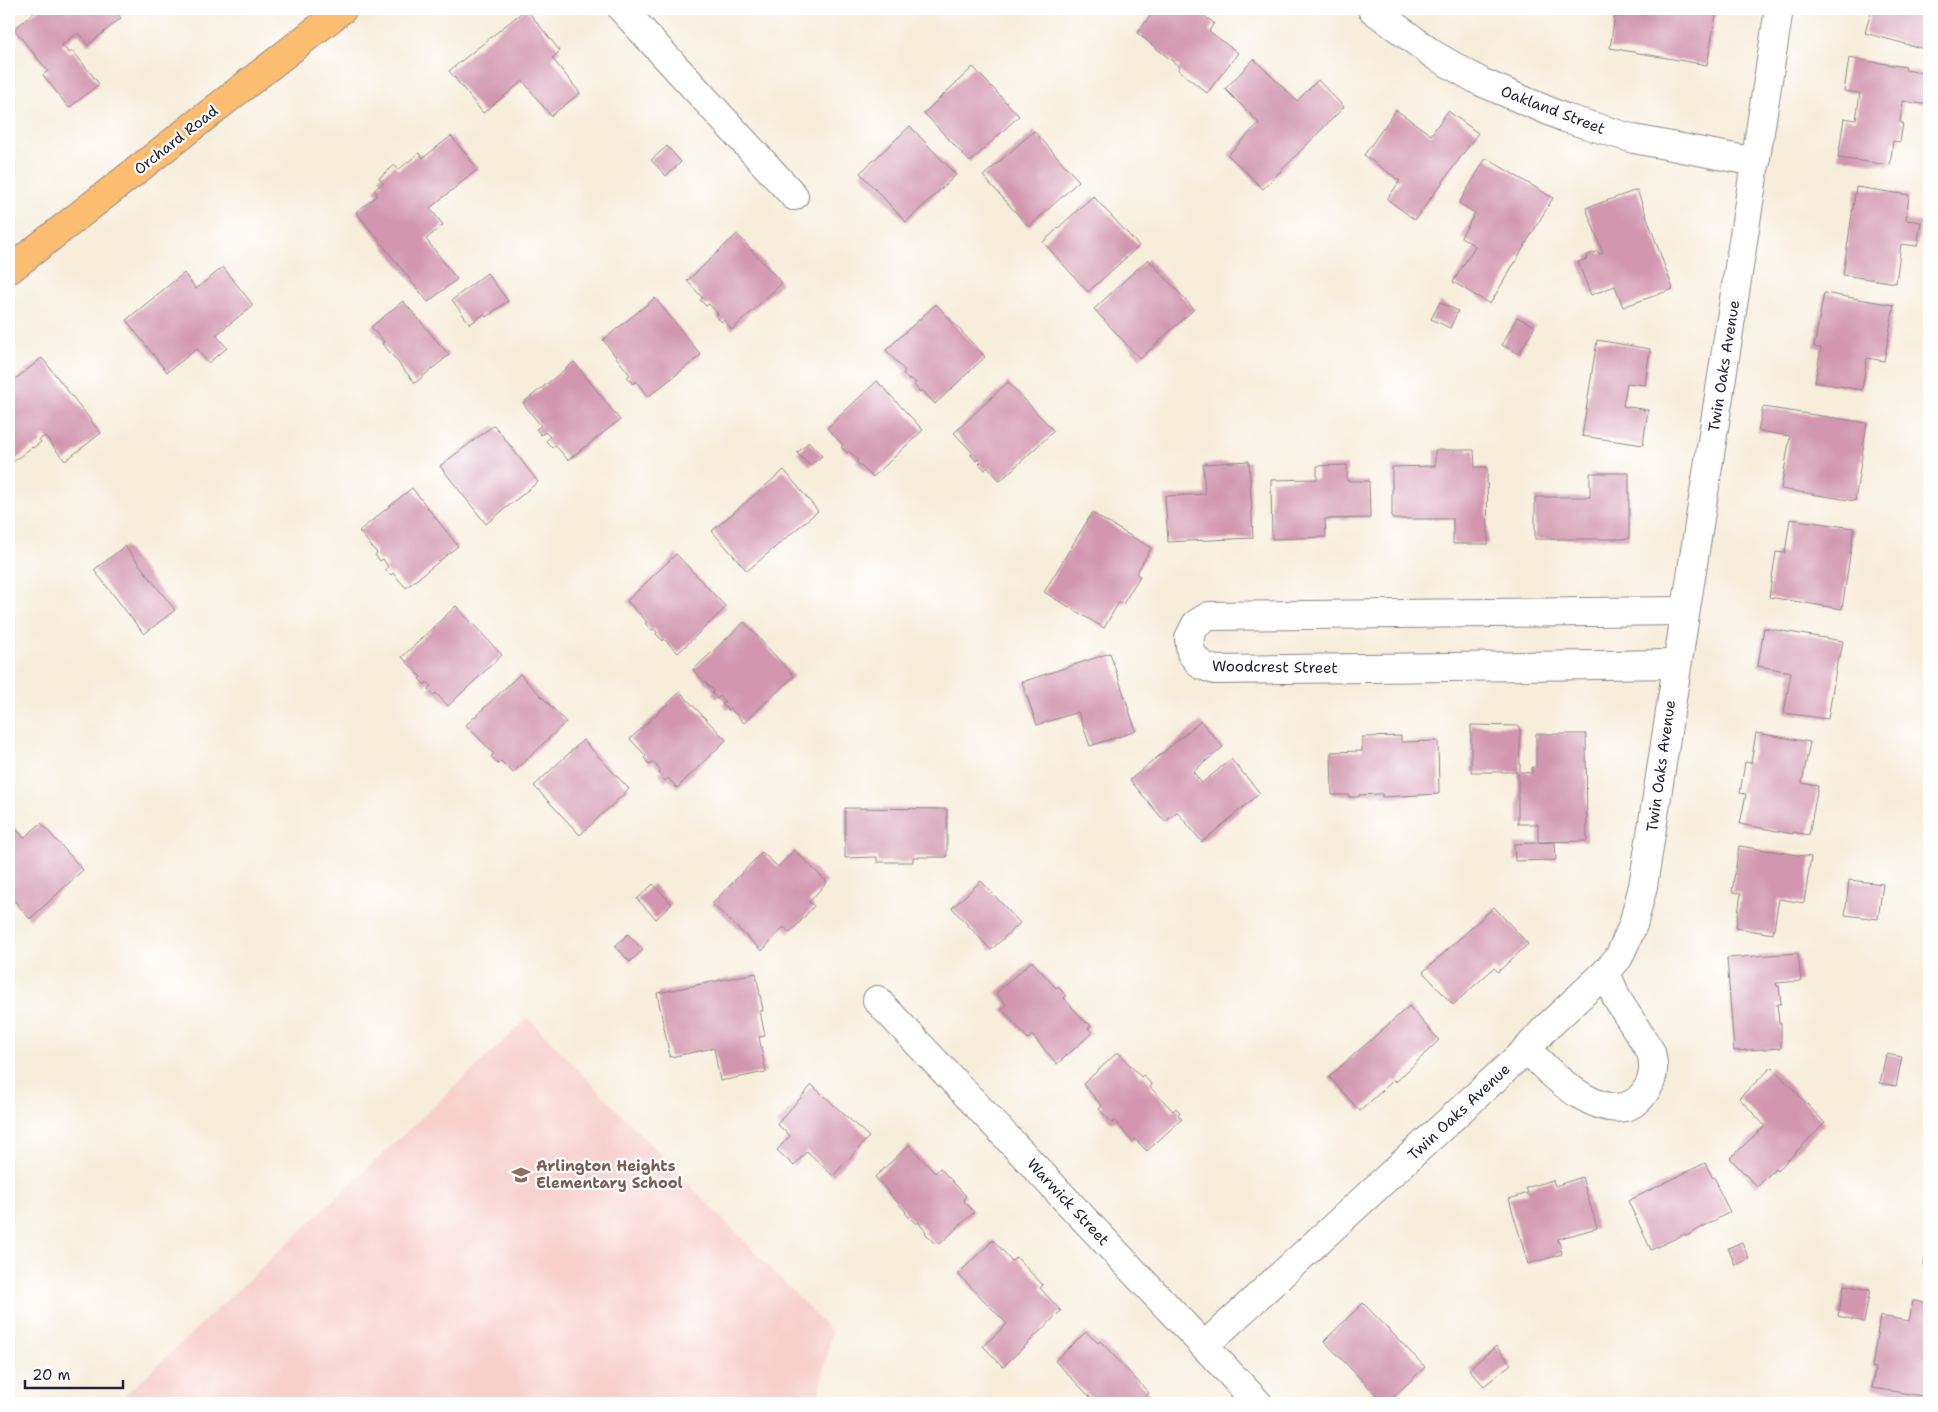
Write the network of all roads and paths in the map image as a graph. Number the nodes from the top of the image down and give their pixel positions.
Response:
1 (343, 9) edge
2 (622, 9) edge
3 (1372, 9) edge
4 (1779, 9) edge
5 (1756, 162) junction
6 (794, 196) dead end
7 (9, 270) edge
8 (1685, 611) junction
9 (1676, 664) junction
10 (1606, 972) junction
11 (877, 1000) dead end
12 (1527, 1049) junction
13 (1204, 1346) junction
14 (1258, 1403) edge

1 - 7 main road, Orchard Road
2 - 6 street
3 - 5 street, Oakland Street
4 - 5 street, Twin Oaks Avenue
5 - 8 street, Twin Oaks Avenue
8 - 9 street, Twin Oaks Avenue
8 - 9 street, Woodcrest Street
9 - 10 street, Twin Oaks Avenue
10 - 12 street, Twin Oaks Avenue
10 - 12 street
11 - 13 street, Warwick Street
12 - 13 street, Twin Oaks Avenue
13 - 14 street, Warwick Street

